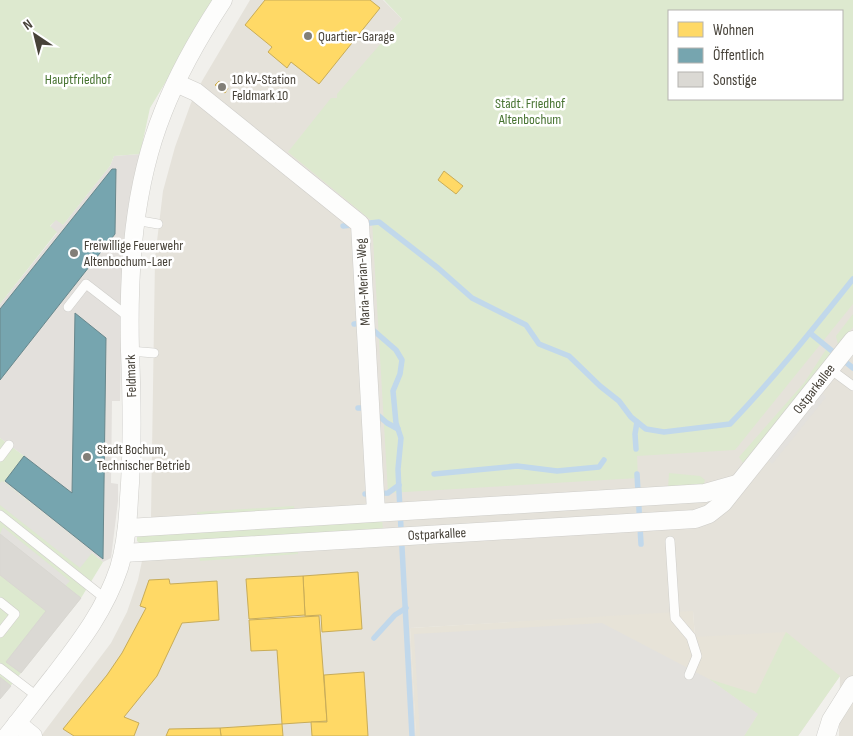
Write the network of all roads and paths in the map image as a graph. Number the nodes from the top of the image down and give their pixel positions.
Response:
1 (223, 0) edge
2 (176, 83) junction
3 (136, 220) junction
4 (158, 224) dead end
5 (68, 307) dead end
6 (130, 318) junction
7 (853, 340) edge
8 (130, 351) junction
9 (154, 353) dead end
10 (830, 369) junction
11 (853, 386) edge
12 (9, 445) dead end
13 (0, 457) edge
14 (737, 484) junction
15 (376, 512) junction
16 (0, 515) edge
17 (127, 528) junction
18 (670, 541) dead end
19 (124, 553) junction
20 (107, 600) junction
21 (0, 602) edge
22 (0, 633) edge
23 (0, 668) edge
24 (689, 675) dead end
25 (853, 685) edge
26 (38, 697) junction
27 (12, 730) edge
28 (33, 736) edge
29 (826, 736) edge

1 - 2 street, Feldmark
2 - 3 street, Feldmark
2 - 15 street, Maria-Merian-Weg
3 - 4 lane
3 - 6 street, Feldmark
5 - 6 lane
6 - 8 street, Feldmark
7 - 10 street, Ostparkallee
8 - 9 lane
8 - 17 street, Feldmark
10 - 11 lane
10 - 14 street, Ostparkallee
12 - 13 lane
14 - 15 street, Ostparkallee
14 - 19 street, Ostparkallee
15 - 17 street, Ostparkallee
16 - 20 lane
17 - 19 street, Feldmark
18 - 24 lane
19 - 20 street, Feldmark
20 - 26 street, Feldmark
21 - 22 lane
23 - 26 lane
25 - 29 street
26 - 27 street, Feldmark
27 - 28 street

